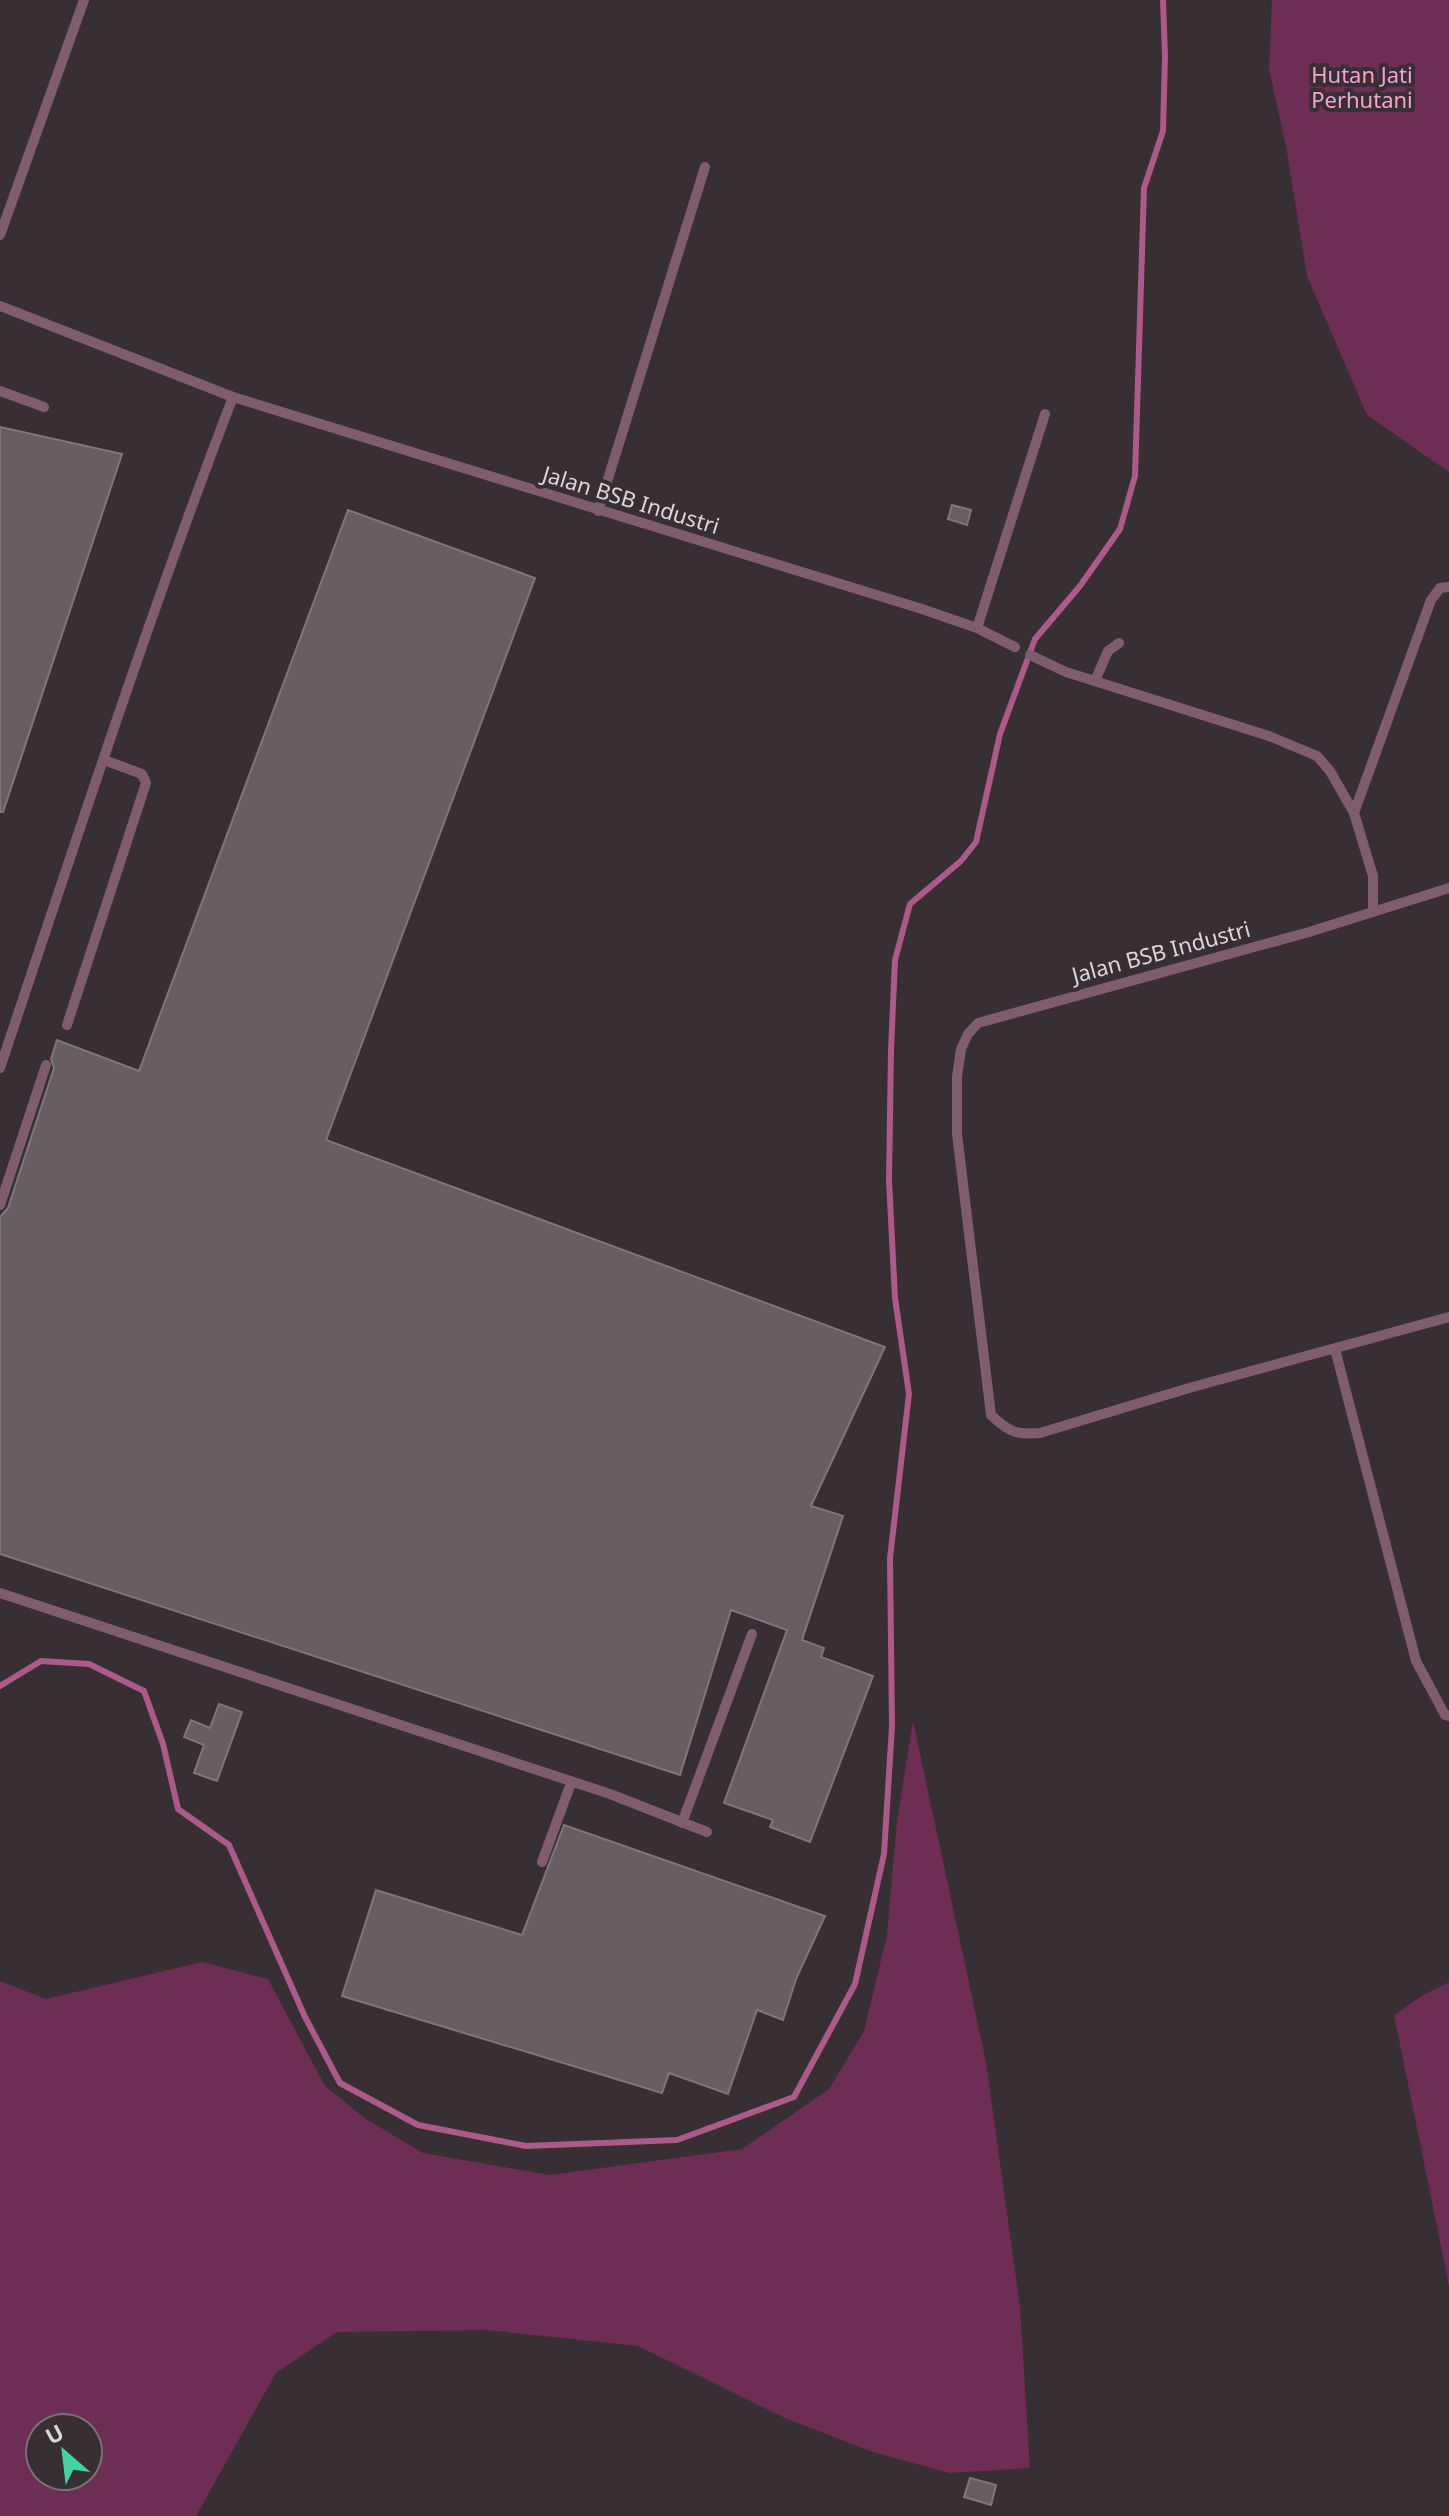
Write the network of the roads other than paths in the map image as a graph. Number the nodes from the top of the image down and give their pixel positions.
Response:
1 (84, 0) edge
2 (705, 167) dead end
3 (4, 209) edge
4 (0, 235) edge
5 (0, 306) edge
6 (0, 391) edge
7 (233, 397) junction
8 (44, 407) dead end
9 (1045, 414) dead end
10 (598, 511) junction
11 (1449, 587) edge
12 (977, 628) junction
13 (1119, 643) dead end
14 (1015, 647) dead end
15 (1030, 655) dead end
16 (1095, 681) junction
17 (104, 760) junction
18 (1354, 813) junction
19 (1449, 888) edge
20 (1373, 912) junction
21 (67, 1025) dead end
22 (46, 1065) dead end
23 (0, 1068) edge
24 (0, 1205) edge
25 (1449, 1317) edge
26 (1335, 1349) junction
27 (0, 1593) edge
28 (752, 1634) dead end
29 (1449, 1716) edge
30 (571, 1783) junction
31 (682, 1823) junction
32 (707, 1832) dead end
33 (542, 1862) dead end

1 - 3 lane
2 - 10 lane
3 - 4 lane
5 - 7 lane, Jalan BSB Industri
6 - 8 lane
7 - 10 lane, Jalan BSB Industri
7 - 17 lane
9 - 12 lane
10 - 12 lane, Jalan BSB Industri
11 - 18 lane
12 - 14 lane, Jalan BSB Industri
13 - 16 lane
15 - 16 lane
16 - 18 lane
17 - 21 lane
17 - 23 lane
18 - 20 lane
19 - 20 lane, Jalan BSB Industri
20 - 26 lane, Jalan BSB Industri
22 - 24 lane
25 - 26 lane
26 - 29 lane
27 - 30 lane
28 - 31 lane
30 - 31 lane
30 - 33 lane
31 - 32 lane

